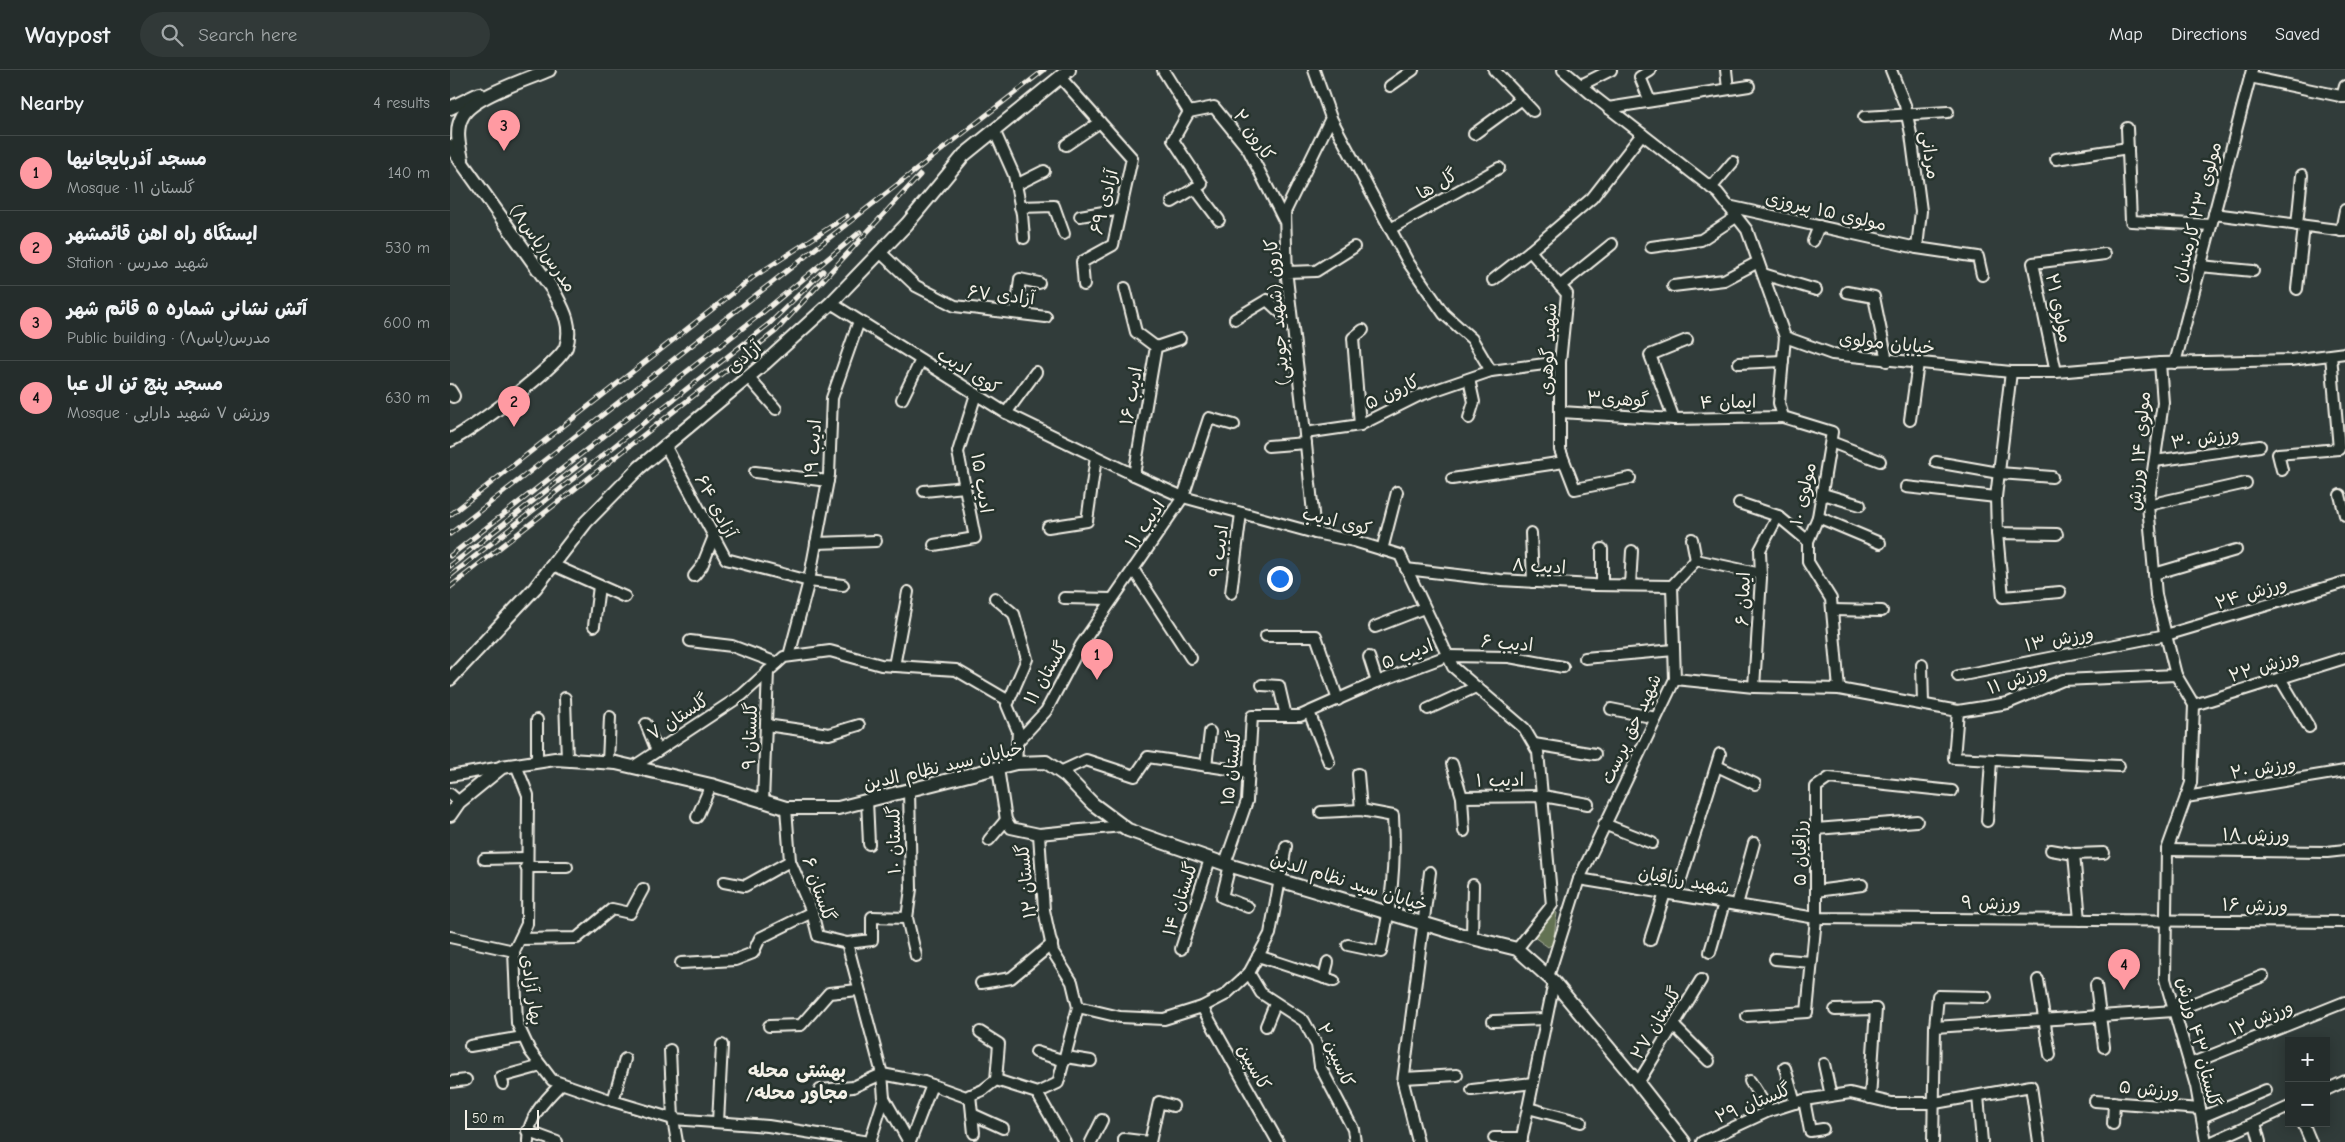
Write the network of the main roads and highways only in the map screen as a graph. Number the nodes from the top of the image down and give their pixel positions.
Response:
1 (534, 70) edge
2 (549, 70) edge
3 (1065, 74) edge
4 (450, 108) edge
5 (450, 146) edge
6 (462, 162) junction
7 (450, 440) edge
8 (450, 679) edge
9 (454, 798) edge
10 (450, 815) edge
11 (1684, 1142) edge

1 - 4 main road
2 - 6 main road, مدرس(یاس۸)
3 - 8 main road, آزادی
5 - 6 main road, مدرس(یاس۸)
6 - 7 main road, مدرس(یاس۸)
9 - 10 main road
9 - 11 main road, خیابان سید نظام الدین

